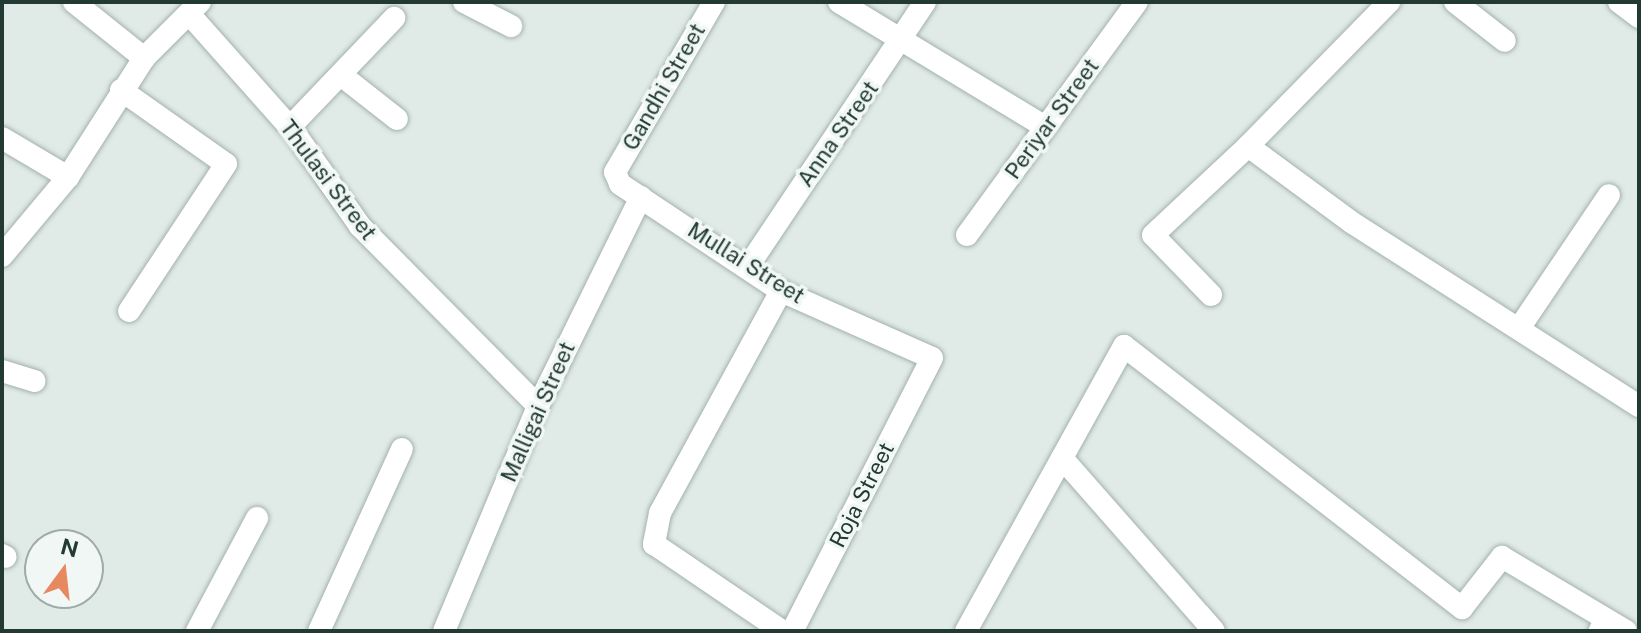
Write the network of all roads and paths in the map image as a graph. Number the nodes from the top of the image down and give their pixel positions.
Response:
1 (74, 2) edge
2 (464, 2) edge
3 (714, 2) edge
4 (839, 2) edge
5 (925, 2) edge
6 (1137, 2) edge
7 (1389, 2) edge
8 (1455, 2) edge
9 (1619, 2) edge
10 (196, 9) edge
11 (1639, 17) edge
12 (394, 18) dead end
13 (511, 26) dead end
14 (905, 38) junction
15 (1505, 41) dead end
16 (144, 58) junction
17 (341, 75) junction
18 (121, 90) junction
19 (397, 119) dead end
20 (290, 127) junction
21 (1045, 127) junction
22 (2, 138) edge
23 (1248, 146) junction
24 (615, 172) joint
25 (68, 177) junction
26 (1609, 195) dead end
27 (641, 197) junction
28 (967, 235) dead end
29 (2, 256) edge
30 (749, 265) junction
31 (781, 291) junction
32 (1211, 295) dead end
33 (129, 311) dead end
34 (1520, 327) junction
35 (932, 358) joint
36 (2, 371) edge
37 (34, 381) dead end
38 (538, 406) junction
39 (1639, 406) edge
40 (402, 449) dead end
41 (1062, 458) junction
42 (257, 518) dead end
43 (1596, 623) edge
44 (197, 631) edge
45 (319, 631) edge
46 (444, 631) edge
47 (782, 631) edge
48 (792, 631) edge
49 (966, 631) edge
50 (1214, 631) edge
51 (1626, 631) edge

1 - 16 street
2 - 13 street
3 - 24 street, Gandhi Street
4 - 14 street
5 - 14 street, Anna Street
6 - 21 street, Periyar Street
7 - 23 street
8 - 15 street
9 - 11 street
10 - 16 street
10 - 20 street, Thulasi Street
12 - 17 street
14 - 21 street
14 - 30 street, Anna Street
16 - 18 street
17 - 19 street
17 - 20 street
18 - 25 street
18 - 33 street
20 - 38 street, Thulasi Street
21 - 28 street, Periyar Street
22 - 25 street
23 - 32 street
23 - 34 street
24 - 27 street, Mullai Street
25 - 29 street
26 - 34 street
27 - 30 street, Mullai Street
27 - 38 street, Malligai Street
30 - 31 street, Mullai Street
31 - 35 street, Mullai Street
31 - 47 street
34 - 39 street
35 - 48 street, Roja Street
36 - 37 street
38 - 46 street, Malligai Street
40 - 45 street
41 - 43 street
41 - 49 street
41 - 50 street
42 - 44 street
43 - 51 street

